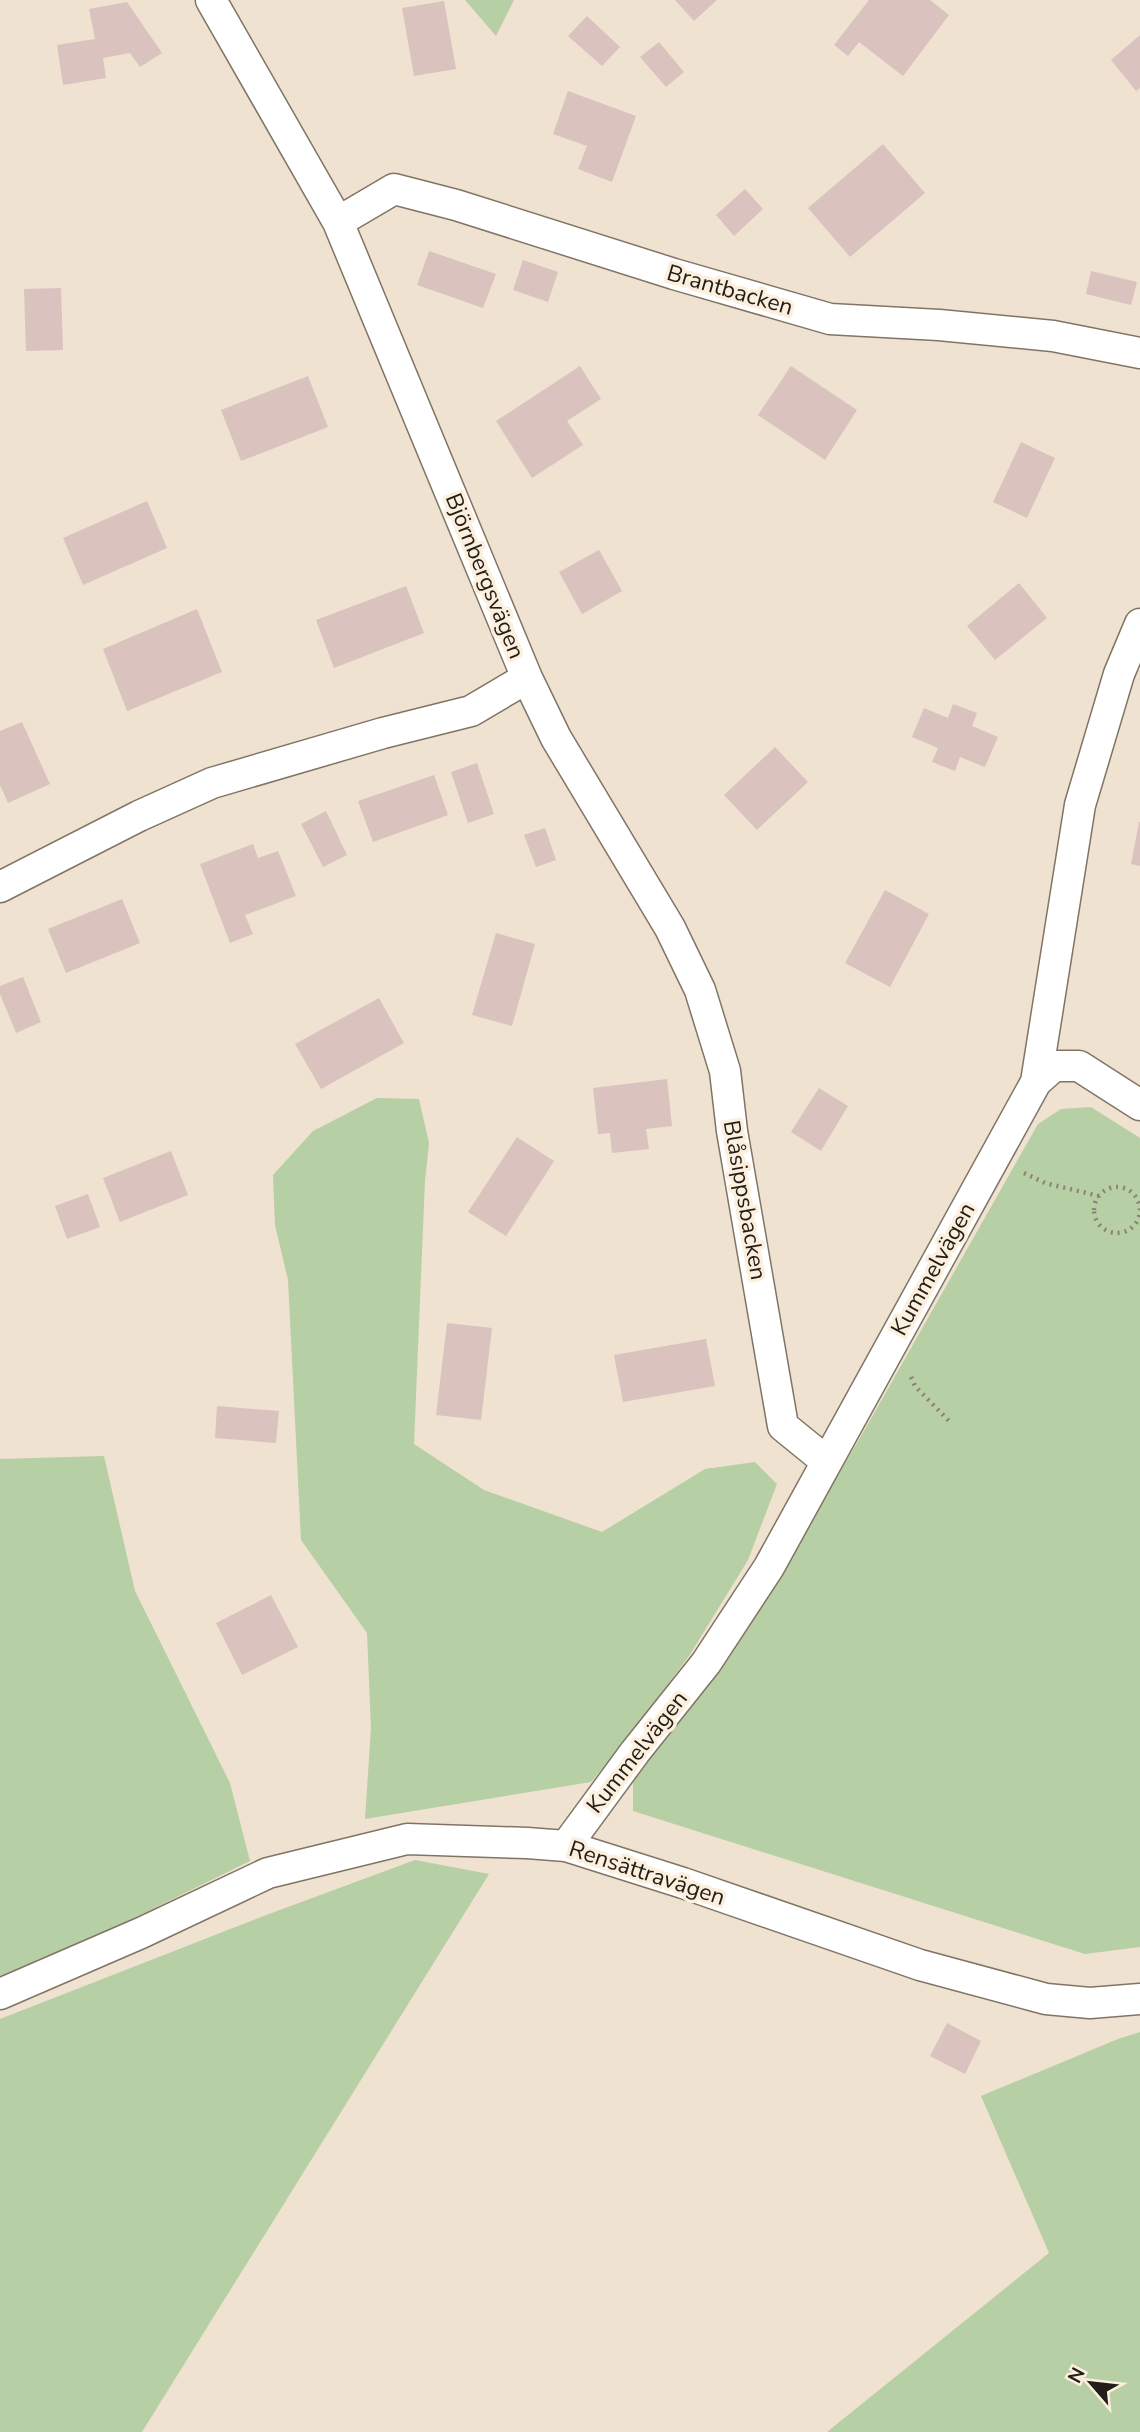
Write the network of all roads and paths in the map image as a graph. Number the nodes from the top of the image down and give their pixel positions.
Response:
1 (211, 0) edge
2 (338, 222) junction
3 (1140, 353) edge
4 (1140, 625) edge
5 (527, 678) junction
6 (0, 887) edge
7 (1036, 1082) junction
8 (1140, 1105) edge
9 (994, 1159) junction
10 (1099, 1196) junction
11 (1140, 1214) edge
12 (895, 1338) junction
13 (949, 1421) dead end
14 (826, 1461) junction
15 (566, 1846) junction
16 (0, 1994) edge
17 (1140, 1999) edge

1 - 2 street, Björnbergsvägen
2 - 3 street, Brantbacken
2 - 5 street, Björnbergsvägen
4 - 7 street, Kummelvägen
5 - 6 street, Björnbergsvägen
5 - 14 street, Blåsippsbacken
7 - 8 street
7 - 9 street, Kummelvägen
9 - 10 path
9 - 12 street, Kummelvägen
10 - 11 path
10 - 11 path
12 - 13 path
12 - 14 street, Kummelvägen
14 - 15 street, Kummelvägen
15 - 16 street, Rensättravägen
15 - 17 street, Rensättravägen

